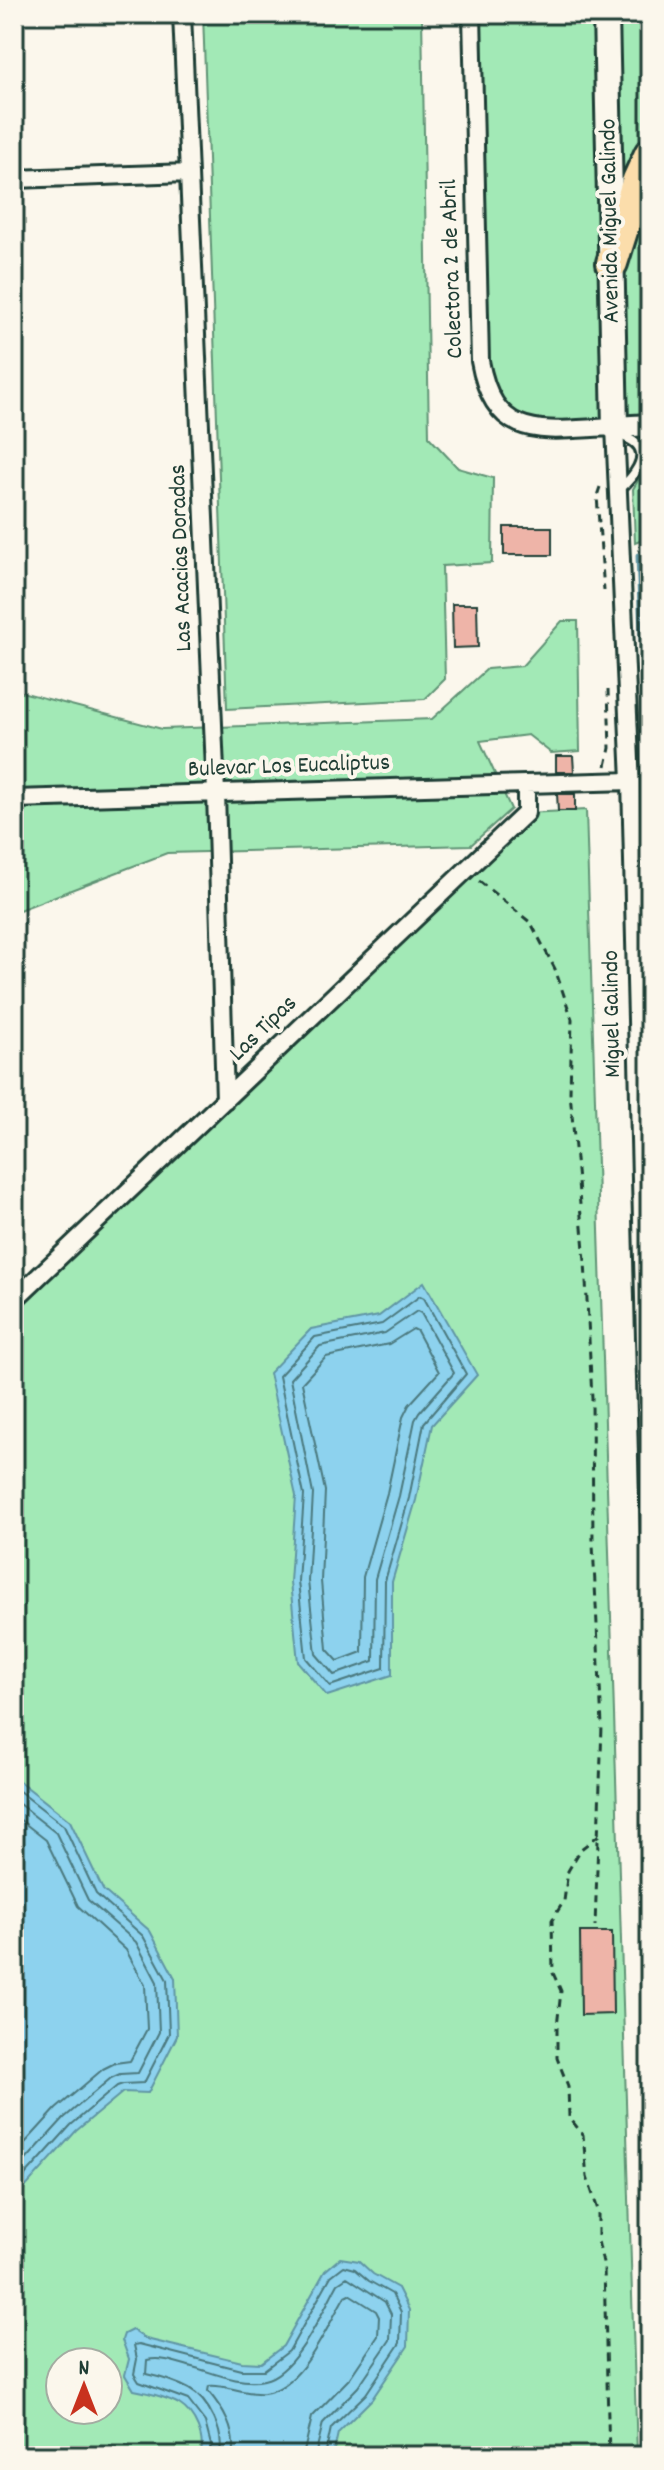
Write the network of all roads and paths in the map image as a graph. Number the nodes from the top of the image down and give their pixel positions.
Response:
1 (182, 14) edge
2 (472, 14) edge
3 (606, 14) edge
4 (650, 154) edge
5 (189, 173) junction
6 (14, 179) edge
7 (612, 263) junction
8 (650, 425) edge
9 (615, 427) junction
10 (619, 490) junction
11 (631, 781) junction
12 (526, 784) junction
13 (216, 793) junction
14 (14, 799) edge
15 (466, 870) junction
16 (225, 1100) junction
17 (14, 1300) edge
18 (650, 1537) edge
19 (600, 1834) junction
20 (595, 1926) dead end
21 (609, 2456) edge

1 - 5 street, Las Acacias Doradas
2 - 9 street, Colectora 2 de Abril
3 - 7 main road, Avenida Miguel Galindo
4 - 7 highway
5 - 6 street
5 - 13 street, Las Acacias Doradas
7 - 9 main road, Avenida Miguel Galindo
8 - 9 street, Colectora 2 de Abril
9 - 10 street, Miguel Galindo
9 - 10 lane
10 - 11 street, Miguel Galindo
11 - 12 street, Bulevar Los Eucaliptus
11 - 18 street, Miguel Galindo
12 - 13 street, Bulevar Los Eucaliptus
12 - 15 street, Las Tipas
13 - 14 street, Bulevar Los Eucaliptus
13 - 16 street, Las Acacias Doradas
15 - 16 street, Las Tipas
15 - 19 path
16 - 17 street, Las Tipas
19 - 20 path
19 - 21 path

